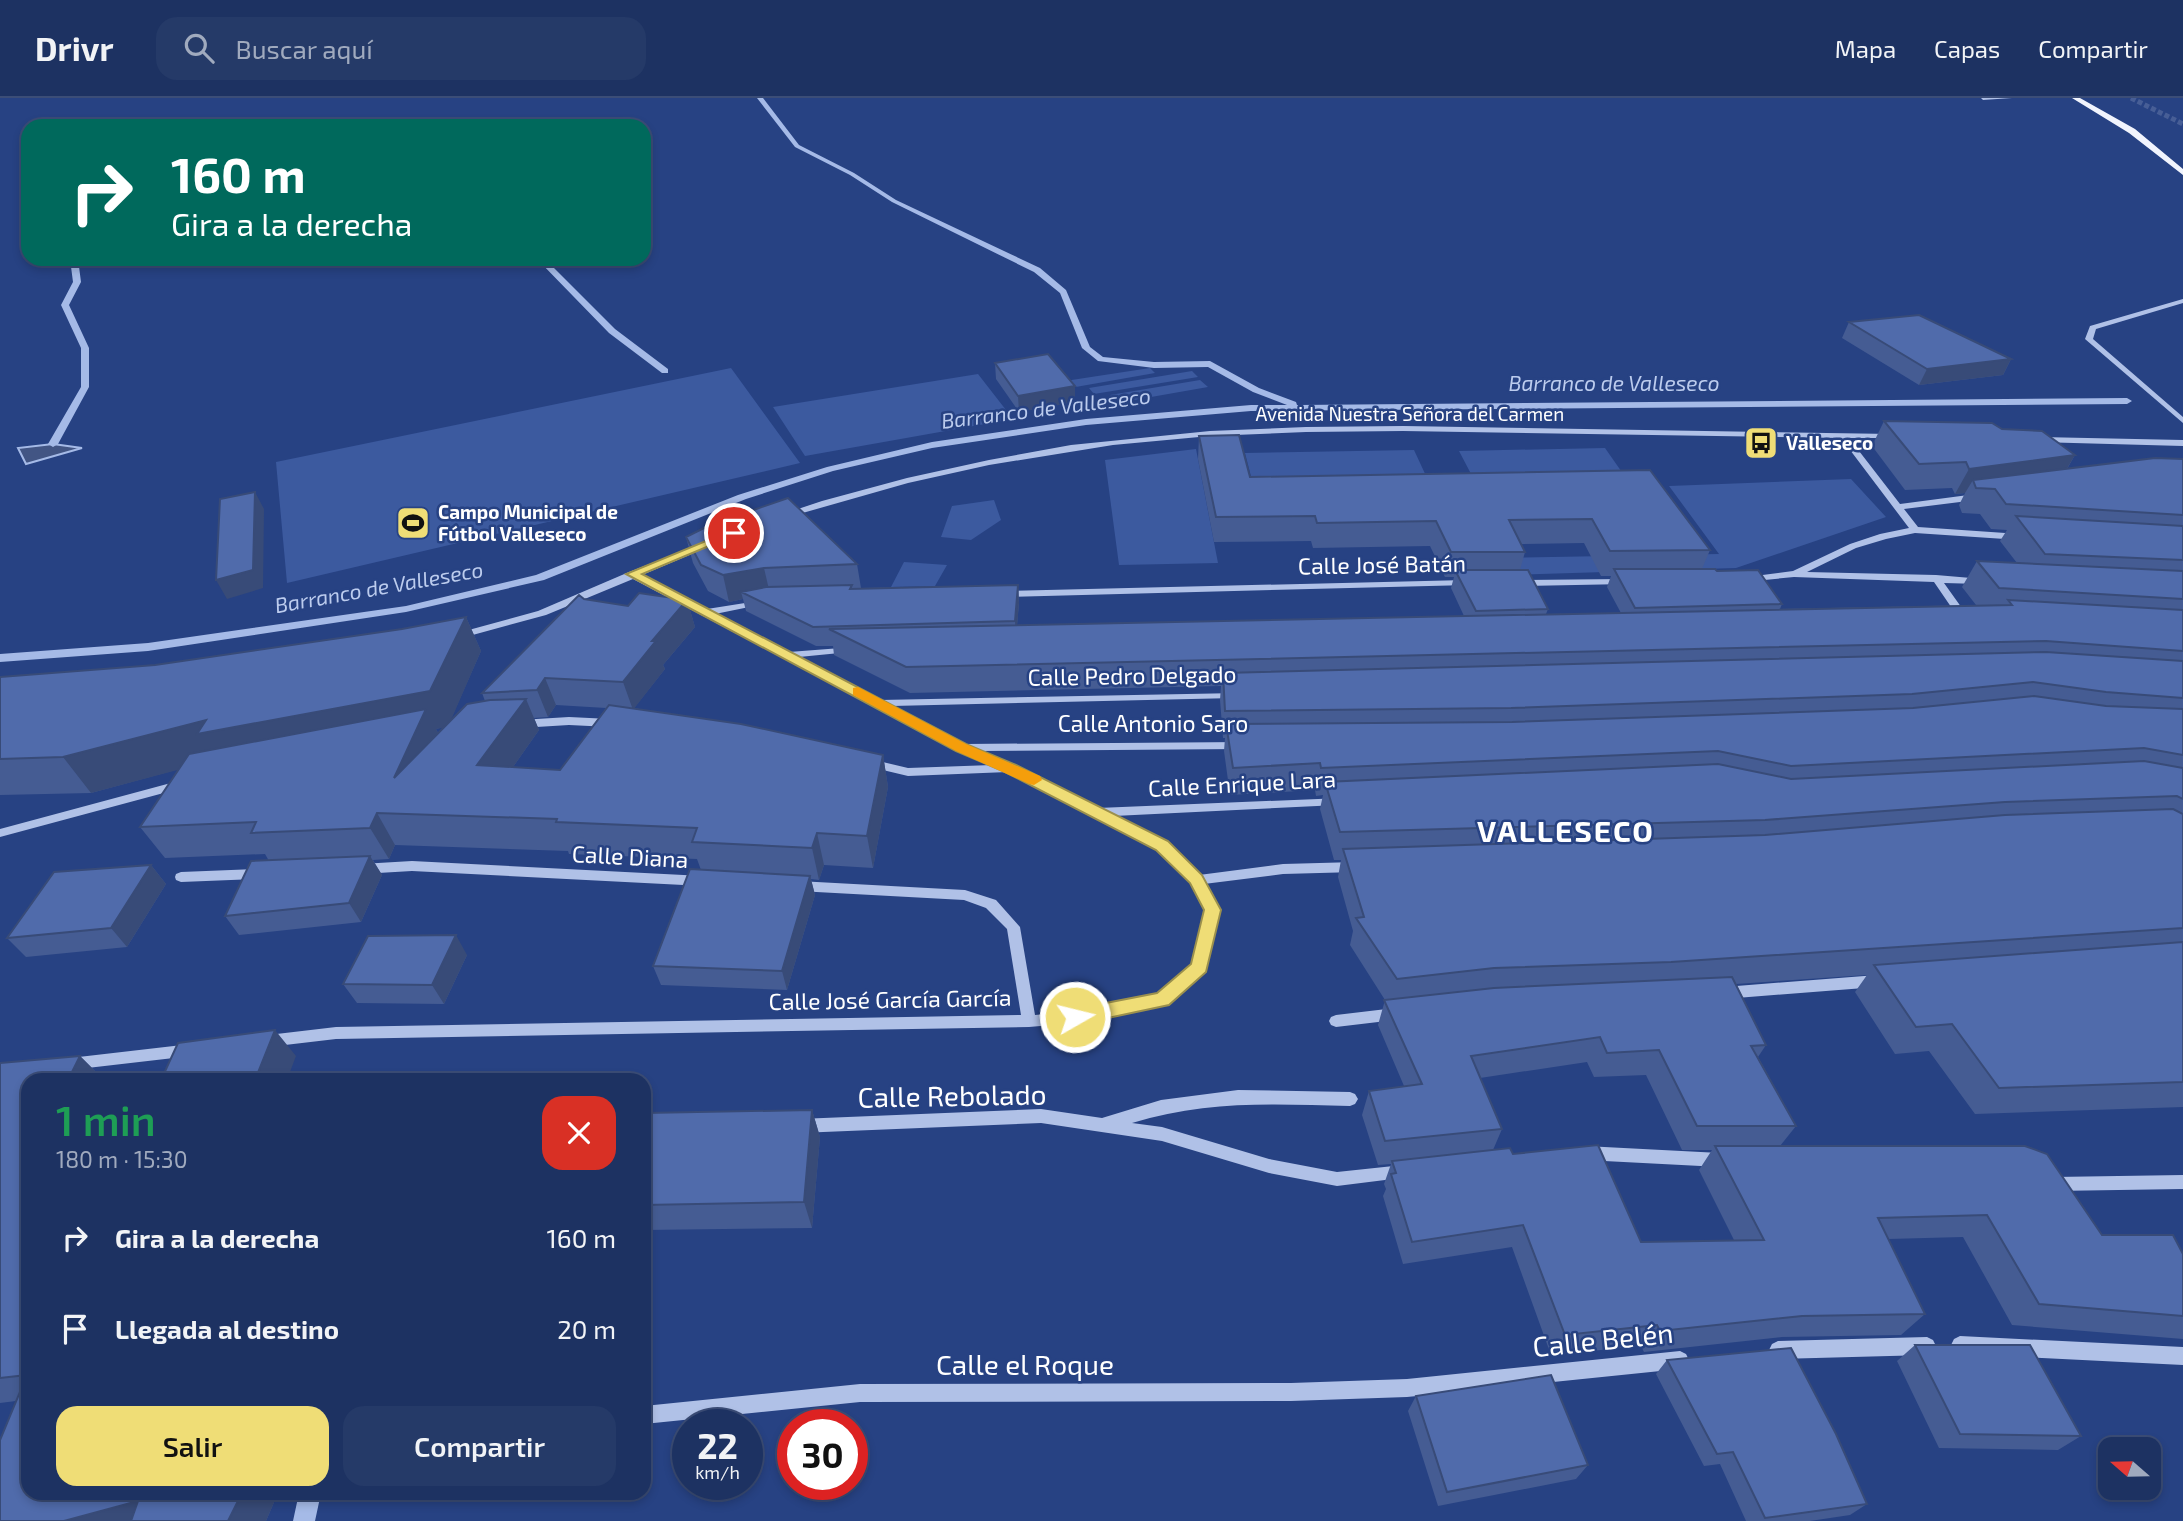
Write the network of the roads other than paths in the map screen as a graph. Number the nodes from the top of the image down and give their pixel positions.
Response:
1 (2010, 98) edge
2 (2075, 98) edge
3 (1983, 99) edge
4 (2183, 173) edge
5 (2183, 301) edge
6 (2183, 421) edge
7 (1843, 435) junction
8 (1909, 436) edge
9 (2031, 439) edge
10 (2183, 443) edge
11 (1991, 495) edge
12 (1900, 508) junction
13 (772, 519) edge
14 (1915, 530) junction
15 (2036, 538) edge
16 (709, 543) edge
17 (632, 574) junction
18 (1794, 574) junction
19 (1936, 578) junction
20 (1732, 581) edge
21 (1991, 581) edge
22 (1636, 582) edge
23 (1479, 583) edge
24 (1506, 583) edge
25 (988, 594) edge
26 (770, 600) edge
27 (709, 612) junction
28 (1979, 619) edge
29 (441, 638) edge
30 (867, 649) edge
31 (790, 655) junction
32 (1245, 694) edge
33 (880, 703) junction
34 (504, 725) edge
35 (620, 725) edge
36 (1252, 745) edge
37 (961, 747) junction
38 (854, 759) edge
39 (1011, 769) junction
40 (196, 780) edge
41 (1351, 800) edge
42 (1097, 812) junction
43 (0, 833) edge
44 (1369, 866) edge
45 (344, 870) edge
46 (276, 873) edge
47 (181, 877) dead end
48 (1196, 880) junction
49 (716, 882) edge
50 (785, 886) edge
51 (1896, 980) edge
52 (1710, 994) edge
53 (1417, 1012) edge
54 (1029, 1021) junction
55 (1336, 1021) dead end
56 (256, 1042) edge
57 (202, 1049) edge
58 (54, 1066) edge
59 (1350, 1099) dead end
60 (1098, 1126) junction
61 (778, 1127) edge
62 (1565, 1155) edge
63 (1731, 1160) edge
64 (1419, 1171) edge
65 (2043, 1178) edge
66 (1337, 1179) joint
67 (2183, 1182) edge
68 (1755, 1352) edge
69 (2183, 1356) edge
70 (1699, 1358) edge
71 (1407, 1388) joint
72 (651, 1414) edge

1 - 3 street
2 - 4 main road
5 - 6 street
7 - 8 street, Avenida Nuestra Señora del Carmen
7 - 12 street
7 - 13 street, Avenida Nuestra Señora del Carmen
9 - 10 street
11 - 12 street
12 - 14 street
14 - 15 street
14 - 18 street
16 - 17 street
17 - 27 street, Calle José García García
17 - 29 street
18 - 19 street
18 - 20 street
19 - 21 street
19 - 28 street
22 - 24 street
23 - 25 street, Calle José Batán
26 - 27 street
27 - 31 street, Calle José García García
30 - 31 street
31 - 33 street, Calle José García García
32 - 33 street, Calle Pedro Delgado
33 - 37 street, Calle José García García
34 - 35 street
36 - 37 street, Calle Antonio Saro
37 - 39 street, Calle José García García
38 - 39 street
39 - 42 street, Calle José García García
40 - 43 street
41 - 42 street, Calle Enrique Lara
42 - 48 street, Calle José García García
44 - 48 street
45 - 49 street, Calle Diana
46 - 47 street
48 - 54 street, Calle José García García
50 - 54 street
51 - 52 street
53 - 55 street
54 - 56 street, Calle José García García
57 - 58 street
59 - 60 street
60 - 61 street, Calle Rebolado
60 - 66 street, Calle Rebolado
62 - 63 street
64 - 66 street
65 - 67 street
68 - 69 street
70 - 71 street, Calle Belén
71 - 72 street, Calle el Roque

